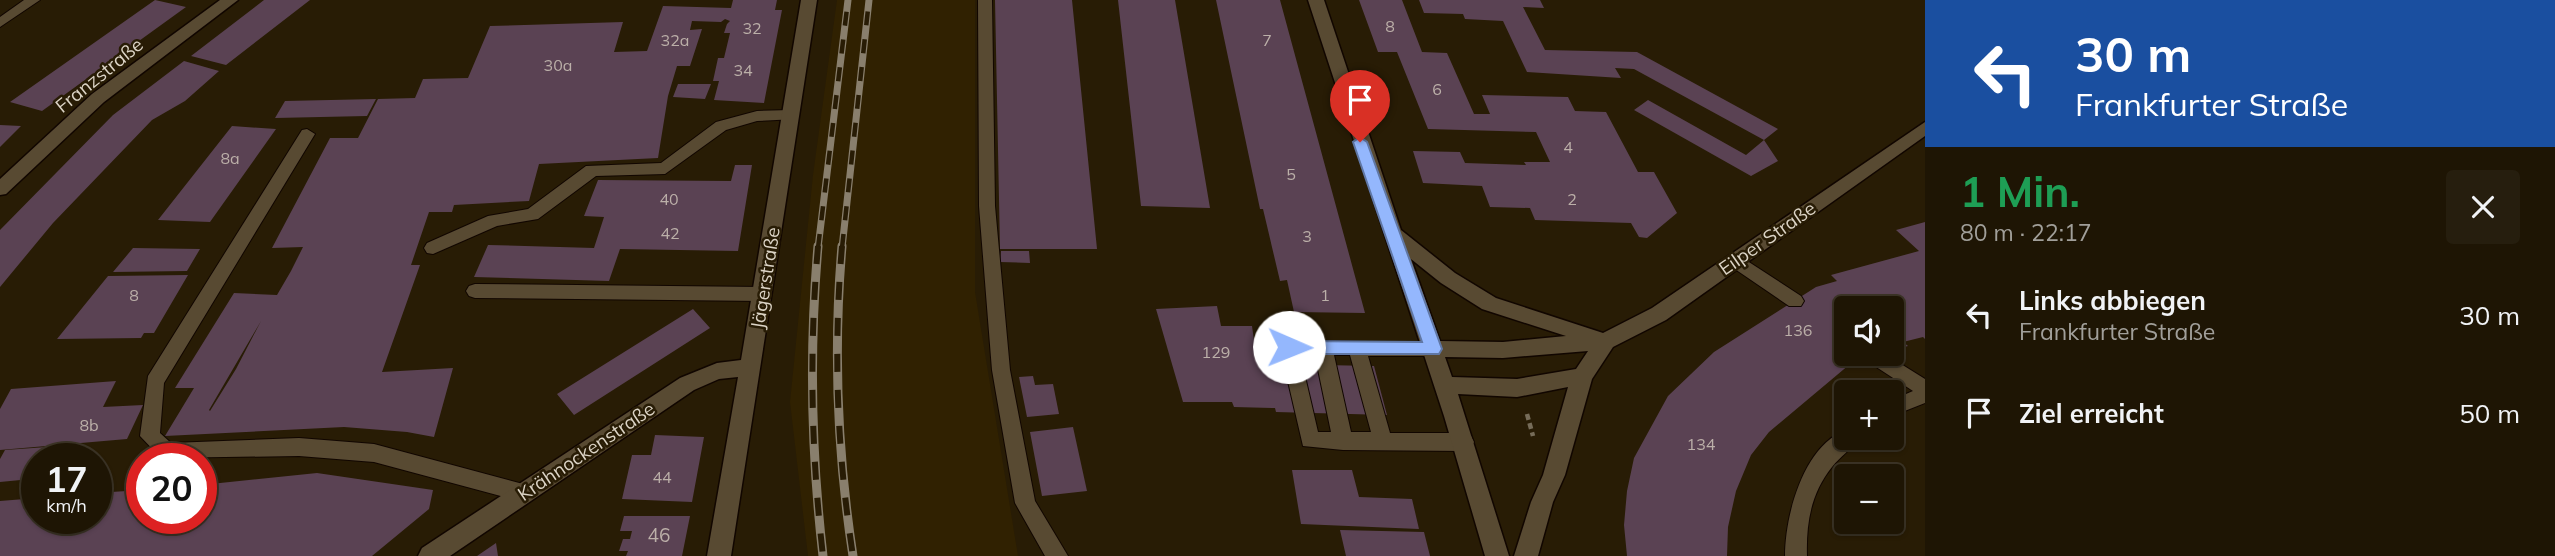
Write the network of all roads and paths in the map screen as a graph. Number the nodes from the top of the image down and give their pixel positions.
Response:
1 (33, 0) edge
2 (230, 0) edge
3 (809, 0) edge
4 (985, 0) edge
5 (1316, 0) edge
6 (0, 23) edge
7 (791, 115) junction
8 (1925, 128) edge
9 (307, 134) dead end
10 (0, 189) edge
11 (1392, 232) junction
12 (433, 248) dead end
13 (1735, 260) junction
14 (475, 291) dead end
15 (762, 294) junction
16 (1795, 300) dead end
17 (1605, 341) junction
18 (1323, 348) junction
19 (1357, 348) junction
20 (1433, 349) junction
21 (1890, 366) edge
22 (751, 367) junction
23 (1582, 376) junction
24 (1445, 385) junction
25 (1925, 389) edge
26 (1925, 395) edge
27 (1904, 403) edge
28 (1343, 441) junction
29 (1383, 441) junction
30 (1464, 442) junction
31 (1834, 449) edge
32 (523, 492) junction
33 (430, 556) edge
34 (719, 556) edge
35 (1057, 556) edge
36 (1497, 556) edge
37 (1525, 556) edge
38 (1796, 556) edge

1 - 6 lane
2 - 10 street, Franzstraße
3 - 7 street, Jägerstraße
4 - 35 lane
5 - 11 street
7 - 12 lane
7 - 15 street, Jägerstraße
8 - 13 street, Eilper Straße
9 - 32 lane
11 - 17 street
11 - 20 street
13 - 16 lane
13 - 17 street, Eilper Straße
14 - 15 lane
15 - 22 street, Jägerstraße
17 - 20 street, Eilper Straße
17 - 23 street
18 - 19 lane
18 - 28 lane
18 - 28 lane
19 - 20 lane
19 - 29 lane
20 - 24 street
21 - 25 lane
22 - 32 street, Krähnockenstraße
22 - 34 street, Jägerstraße
23 - 24 street
23 - 37 street
24 - 30 street
26 - 27 lane
28 - 29 lane
29 - 30 lane
30 - 36 street
31 - 38 lane
32 - 33 street, Krähnockenstraße

